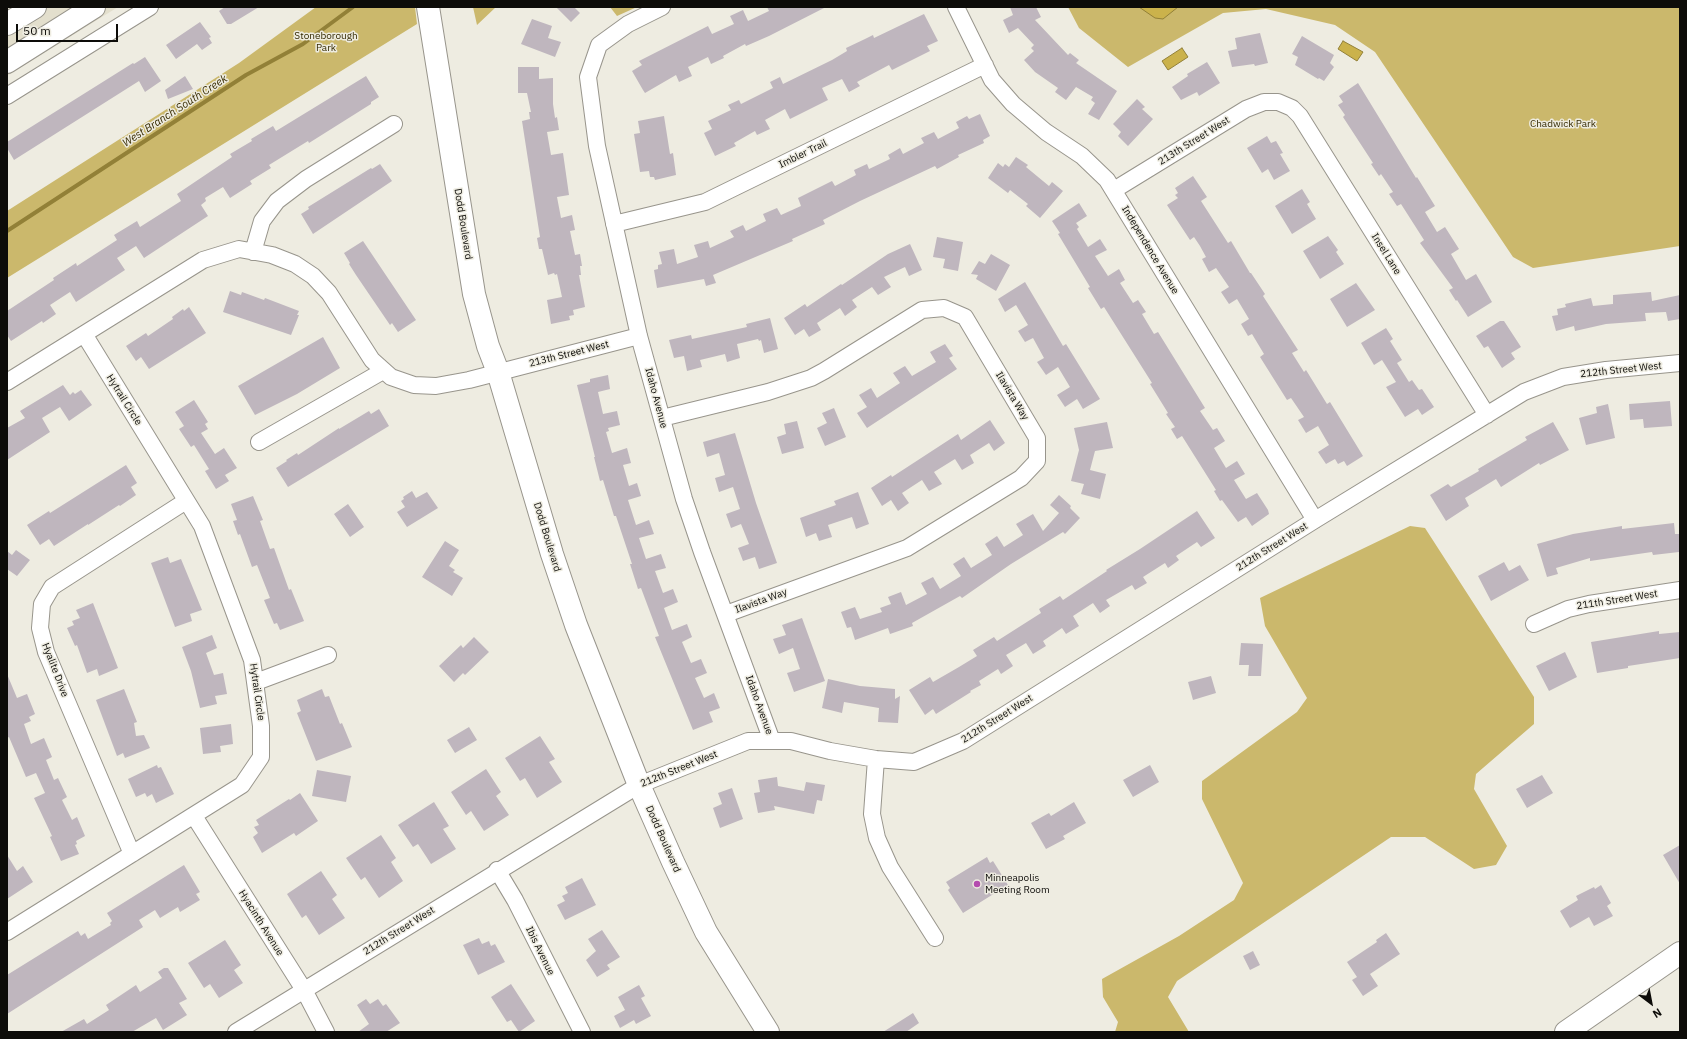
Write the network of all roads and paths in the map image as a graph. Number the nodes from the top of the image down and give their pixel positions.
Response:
1 (34, 7) edge
2 (94, 7) edge
3 (150, 7) edge
4 (428, 7) edge
5 (662, 7) edge
6 (956, 7) edge
7 (7, 24) edge
8 (7, 62) edge
9 (985, 65) junction
10 (7, 96) edge
11 (1278, 102) joint
12 (394, 124) dead end
13 (1114, 190) junction
14 (614, 224) junction
15 (253, 252) junction
16 (84, 334) junction
17 (639, 336) junction
18 (1680, 363) edge
19 (383, 371) junction
20 (498, 372) junction
21 (7, 382) edge
22 (1487, 415) junction
23 (662, 418) junction
24 (259, 442) dead end
25 (186, 501) junction
26 (1315, 520) junction
27 (1680, 590) edge
28 (726, 614) junction
29 (1534, 624) dead end
30 (328, 655) dead end
31 (256, 682) junction
32 (772, 741) junction
33 (876, 759) junction
34 (639, 785) junction
35 (194, 816) junction
36 (132, 854) junction
37 (497, 870) junction
38 (7, 932) edge
39 (935, 938) dead end
40 (1680, 953) edge
41 (304, 990) junction
42 (236, 1032) edge
43 (326, 1032) edge
44 (582, 1032) edge
45 (768, 1032) edge
46 (1566, 1032) edge

1 - 7 main road
2 - 8 main road
3 - 10 street
4 - 20 main road, Dodd Boulevard
5 - 14 street, Idaho Avenue
6 - 9 street, Independence Avenue
9 - 13 street, Independence Avenue
9 - 14 street, Imbler Trail
11 - 13 street, 213th Street West
11 - 22 street, Insel Lane
12 - 15 street
13 - 26 street, Independence Avenue
14 - 17 street, Idaho Avenue
15 - 16 street
15 - 19 street
16 - 21 street
16 - 25 street, Hytrail Circle
17 - 20 street, 213th Street West
17 - 23 street, Idaho Avenue
18 - 22 street, 212th Street West
19 - 20 street
19 - 24 street
20 - 34 main road, Dodd Boulevard
22 - 26 street, 212th Street West
23 - 28 street, Idaho Avenue
23 - 28 street, Ilavista Way
25 - 31 street, Hytrail Circle
25 - 36 street, Hyalite Drive
26 - 33 street, 212th Street West
27 - 29 street, 211th Street West
28 - 32 street, Idaho Avenue
30 - 31 street
31 - 35 street, Hytrail Circle
32 - 33 street, 212th Street West
32 - 34 street, 212th Street West
33 - 39 street
34 - 37 street, 212th Street West
34 - 45 main road, Dodd Boulevard
35 - 36 street, Hytrail Circle
35 - 41 street, Hyacinth Avenue
36 - 38 street, Hytrail Circle
37 - 41 street, 212th Street West
37 - 44 street, Ibis Avenue
40 - 46 main road
41 - 42 street, 212th Street West
41 - 43 street, Hyacinth Avenue

